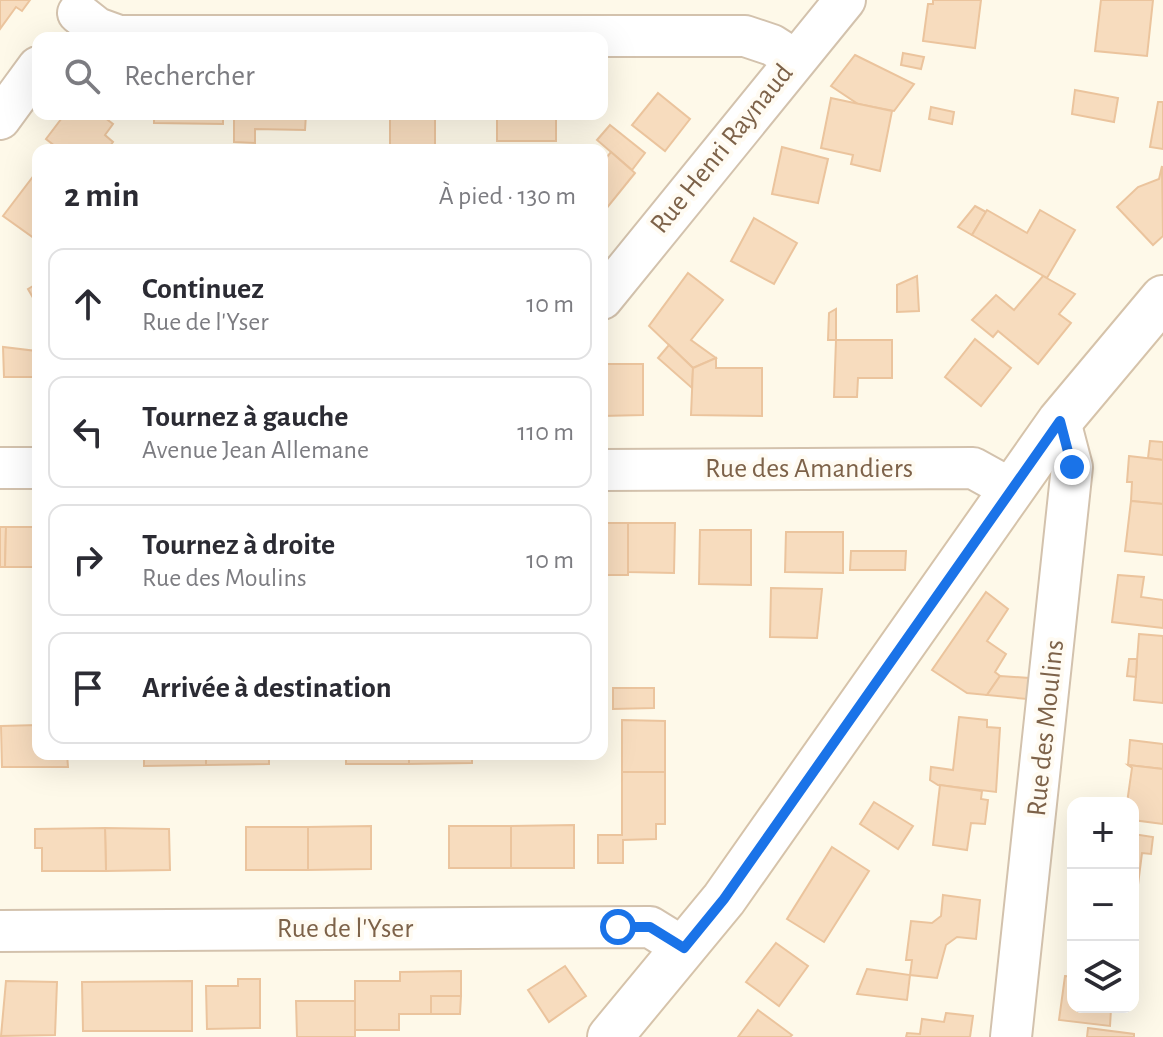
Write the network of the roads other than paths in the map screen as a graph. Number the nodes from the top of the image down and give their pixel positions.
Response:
1 (845, 0) edge
2 (75, 17) edge
3 (108, 32) edge
4 (608, 36) edge
5 (794, 59) junction
6 (32, 75) edge
7 (0, 119) edge
8 (608, 292) edge
9 (1163, 298) edge
10 (1060, 421) junction
11 (0, 468) edge
12 (32, 468) edge
13 (608, 470) edge
14 (1011, 489) junction
15 (0, 931) edge
16 (684, 948) junction
17 (610, 1037) edge
18 (1011, 1037) edge

1 - 5 street, Rue Henri Raynaud
2 - 3 street
4 - 5 street
5 - 8 street, Rue Henri Raynaud
6 - 7 street
9 - 10 main road
10 - 14 main road
10 - 18 street, Rue des Moulins
11 - 12 street
13 - 14 street, Rue des Amandiers
14 - 16 main road
15 - 16 street, Rue de l'Yser
16 - 17 main road

